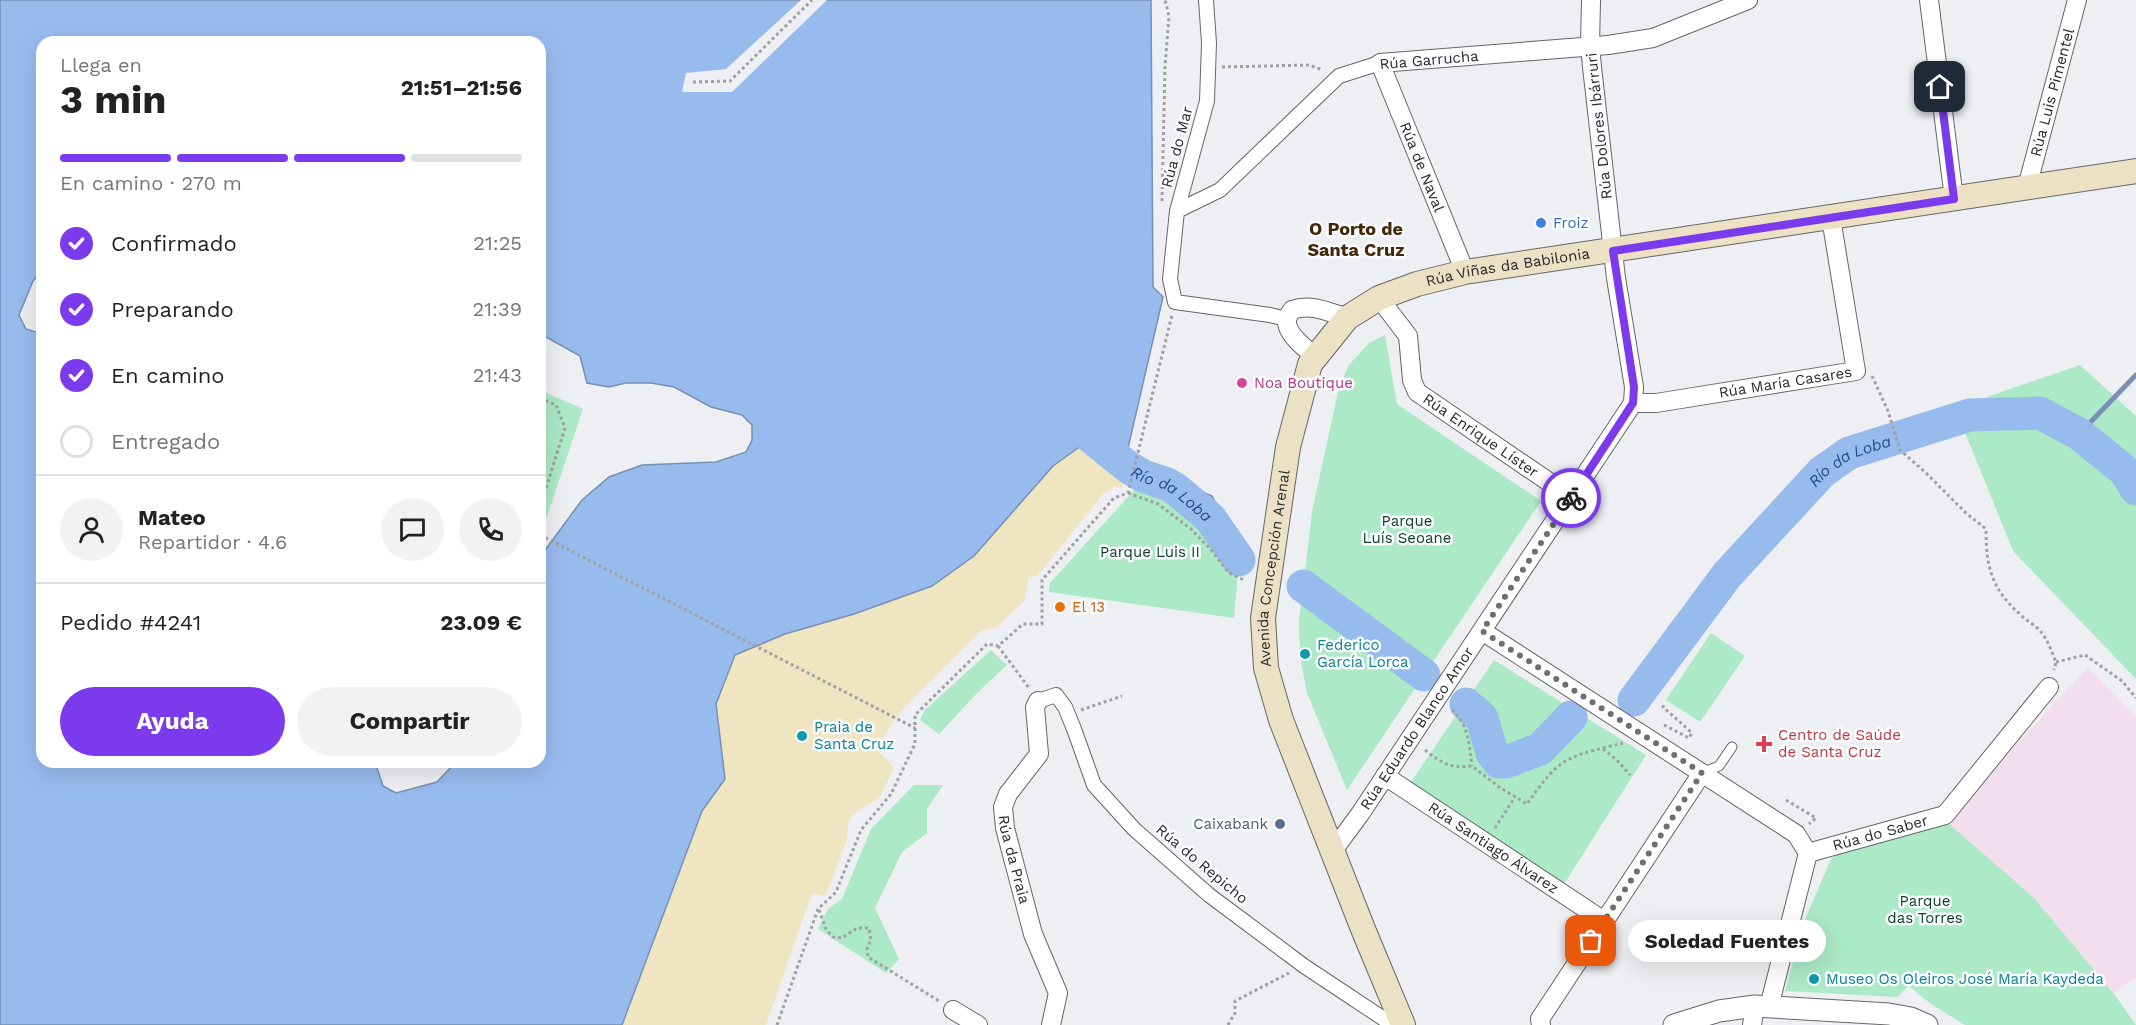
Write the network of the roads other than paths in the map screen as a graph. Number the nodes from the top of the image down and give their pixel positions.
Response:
1 (1206, 0) edge
2 (1591, 0) edge
3 (1748, 0) edge
4 (1929, 0) edge
5 (2077, 0) edge
6 (1590, 46) junction
7 (1380, 63) junction
8 (2136, 171) edge
9 (2027, 187) junction
10 (1954, 199) junction
11 (1177, 211) junction
12 (1831, 218) junction
13 (1613, 251) junction
14 (1465, 272) junction
15 (1379, 298) junction
16 (1347, 318) junction
17 (1287, 319) junction
18 (1316, 356) junction
19 (1633, 403) junction
20 (1571, 498) junction
21 (1482, 631) junction
22 (2049, 687) road end
23 (1038, 701) joint
24 (1732, 747) dead end
25 (1702, 773) junction
26 (1385, 776) junction
27 (1332, 852) junction
28 (1808, 853) junction
29 (1604, 921) junction
30 (953, 1010) road end
31 (1759, 1013) edge
32 (978, 1025) edge
33 (1051, 1025) edge
34 (1393, 1025) edge
35 (1403, 1025) edge
36 (1541, 1025) edge
37 (1674, 1025) edge
38 (1927, 1025) edge

1 - 11 street, Rúa do Mar
2 - 6 street, Rúa Dolores Ibárruri
3 - 6 street, Rúa Garrucha
4 - 10 street
5 - 9 street, Rúa Luis Pimentel
6 - 7 street, Rúa Garrucha
6 - 13 street, Rúa Dolores Ibárruri
7 - 11 street, Rúa Garrucha
7 - 14 street, Rúa de Naval
8 - 9 main road, Rúa Viñas da Babilonia
9 - 10 main road, Rúa Viñas da Babilonia
10 - 12 main road, Rúa Viñas da Babilonia
11 - 17 street, Rúa do Mar
12 - 13 main road, Rúa Viñas da Babilonia
12 - 19 street, Rúa María Casares
13 - 14 main road, Rúa Viñas da Babilonia
13 - 19 street
14 - 15 main road, Rúa Viñas da Babilonia
15 - 16 main road, Rúa Viñas da Babilonia
15 - 20 street, Rúa Enrique Líster
16 - 17 street
16 - 18 main road, Avenida Concepción Arenal
17 - 18 street
18 - 27 main road, Avenida Concepción Arenal
19 - 20 street, Rúa Eduardo Blanco Amor
20 - 21 street, Rúa Eduardo Blanco Amor
21 - 25 street
21 - 26 street, Rúa Eduardo Blanco Amor
22 - 28 street, Rúa do Saber
23 - 33 street, Rúa da Praia
23 - 34 street, Rúa do Repicho
24 - 25 lane
25 - 28 street
25 - 29 street
26 - 27 street, Rúa Eduardo Blanco Amor
26 - 29 street, Rúa Santiago Álvarez
27 - 35 main road, Avenida Concepción Arenal
28 - 31 street
29 - 36 street
30 - 32 street
31 - 37 street
31 - 38 street

